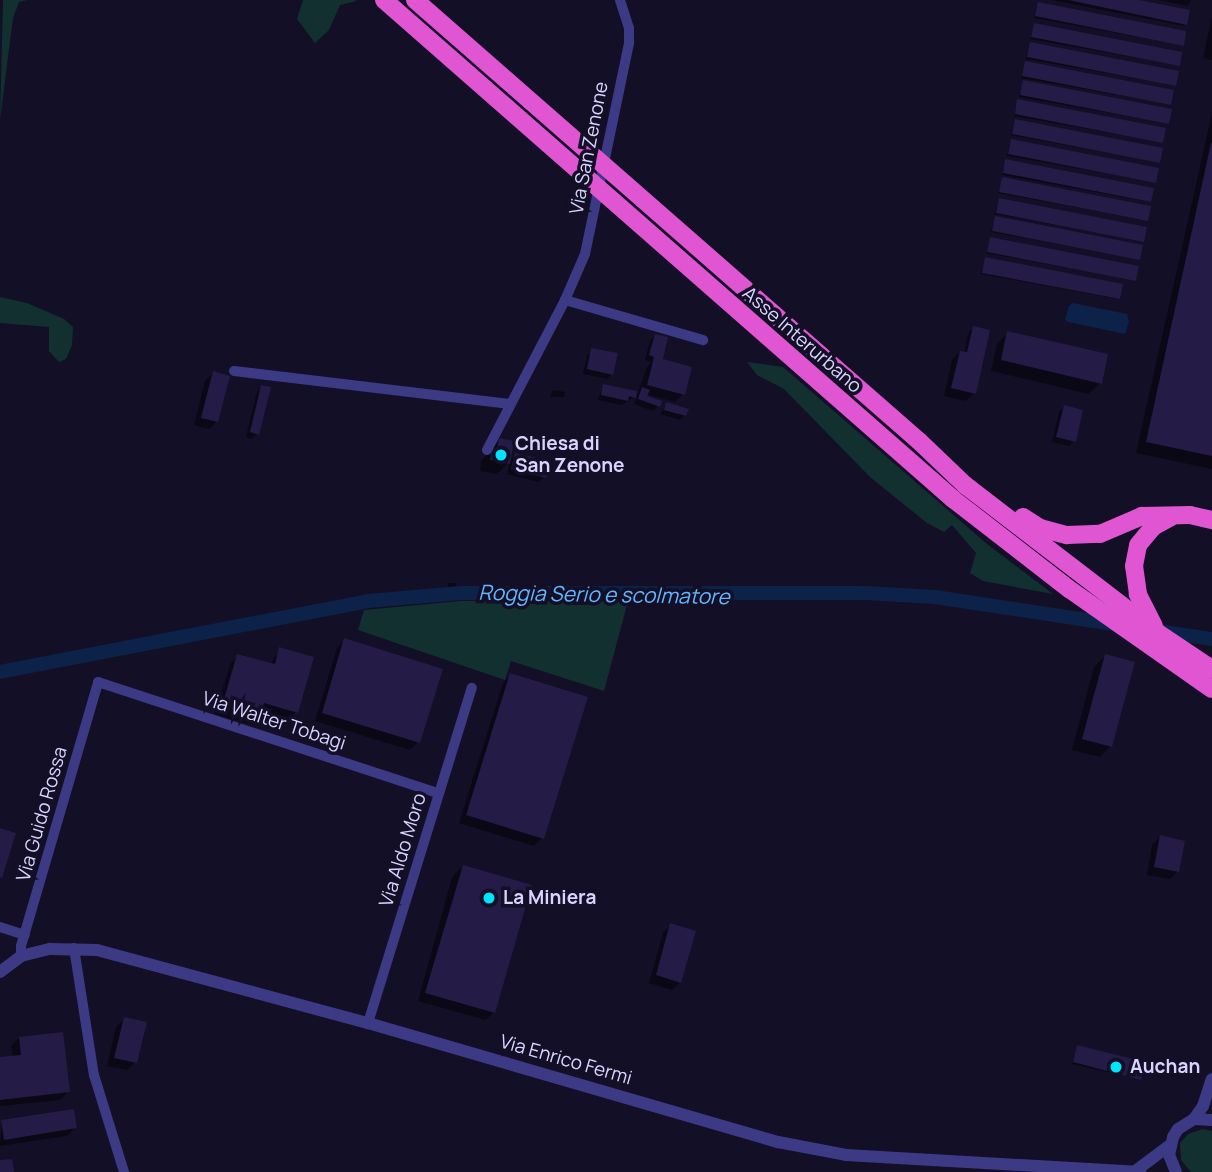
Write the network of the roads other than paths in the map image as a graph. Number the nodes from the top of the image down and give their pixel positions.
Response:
1 (384, 0) edge
2 (415, 0) edge
3 (620, 0) edge
4 (565, 300) junction
5 (703, 340) dead end
6 (234, 371) dead end
7 (510, 404) junction
8 (487, 450) dead end
9 (959, 492) junction
10 (1174, 516) junction
11 (1212, 520) edge
12 (1158, 633) junction
13 (1212, 669) edge
14 (99, 682) joint
15 (472, 688) dead end
16 (1212, 689) edge
17 (439, 793) junction
18 (0, 927) edge
19 (25, 935) junction
20 (74, 948) junction
21 (21, 956) junction
22 (0, 972) edge
23 (368, 1023) junction
24 (1212, 1079) edge
25 (1194, 1119) junction
26 (1212, 1120) edge
27 (1170, 1145) junction
28 (124, 1172) edge
29 (1133, 1172) edge
30 (1141, 1172) edge
31 (1176, 1172) edge

1 - 9 highway, Asse Interurbano
2 - 9 highway, Asse Interurbano
3 - 4 street, Via San Zenone
4 - 5 street
4 - 7 street, Via San Zenone
6 - 7 street
7 - 8 street, Via San Zenone
9 - 10 highway
9 - 12 highway, Asse Interurbano
9 - 16 highway, Asse Interurbano
10 - 11 highway
10 - 12 highway
12 - 13 highway, Asse Interurbano
14 - 17 street, Via Walter Tobagi
14 - 19 street, Via Guido Rossa
15 - 17 street, Via Aldo Moro
17 - 23 street, Via Aldo Moro
18 - 19 street
19 - 21 street, Via Guido Rossa
20 - 21 street, Via Enrico Fermi
20 - 23 street, Via Enrico Fermi
20 - 28 street
21 - 22 street, Via Enrico Fermi
23 - 29 street, Via Enrico Fermi
24 - 25 street
25 - 26 street
25 - 27 street
27 - 29 street
27 - 31 street
29 - 30 street, Via Enrico Fermi

